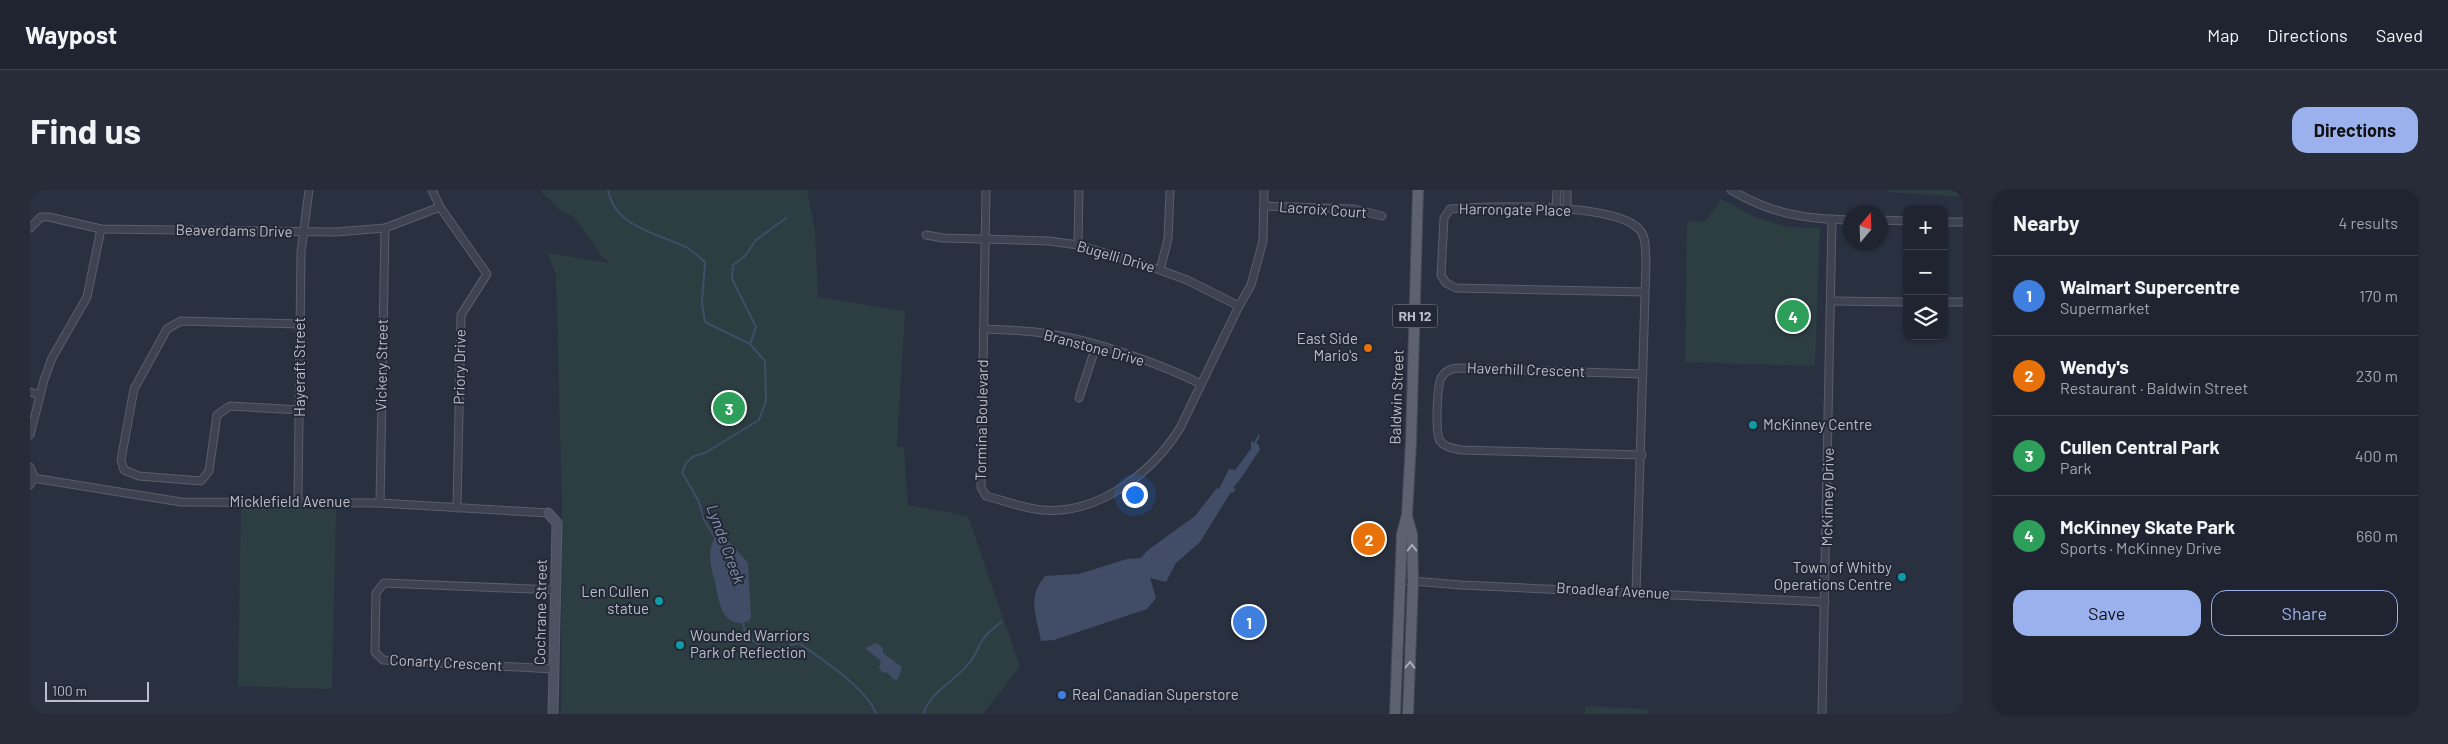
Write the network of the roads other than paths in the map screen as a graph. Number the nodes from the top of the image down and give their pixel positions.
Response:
1 (310, 190) edge
2 (432, 190) edge
3 (986, 190) edge
4 (1079, 190) edge
5 (1170, 190) edge
6 (1264, 190) edge
7 (1418, 190) edge
8 (1557, 190) edge
9 (1567, 190) edge
10 (1731, 190) edge
11 (1264, 206) junction
12 (440, 207) junction
13 (1556, 210) junction
14 (1567, 210) junction
15 (1382, 216) dead end
16 (1832, 219) junction
17 (1843, 220) edge
18 (1888, 220) edge
19 (1903, 221) edge
20 (1948, 222) edge
21 (1963, 222) edge
22 (30, 228) edge
23 (385, 228) junction
24 (101, 230) junction
25 (303, 232) junction
26 (926, 235) dead end
27 (985, 240) junction
28 (1078, 245) junction
29 (1160, 270) junction
30 (1645, 292) junction
31 (1832, 301) junction
32 (1903, 302) edge
33 (1948, 302) edge
34 (1963, 302) edge
35 (1239, 306) junction
36 (300, 324) junction
37 (984, 329) junction
38 (1096, 346) junction
39 (1643, 374) junction
40 (1201, 384) junction
41 (30, 392) edge
42 (40, 395) junction
43 (1079, 398) dead end
44 (300, 410) junction
45 (30, 435) edge
46 (1642, 455) junction
47 (30, 467) edge
48 (32, 481) edge
49 (298, 501) junction
50 (380, 502) junction
51 (457, 508) junction
52 (548, 513) joint
53 (1407, 515) junction
54 (1400, 580) junction
55 (1412, 581) junction
56 (556, 590) junction
57 (1636, 592) junction
58 (1825, 602) junction
59 (554, 669) junction
60 (554, 714) edge
61 (1395, 714) edge
62 (1408, 714) edge
63 (1822, 714) edge

1 - 25 street, Hayeraft Street
2 - 12 street, Priory Drive
3 - 27 street, Tormina Boulevard
4 - 28 street
5 - 29 street
6 - 11 street, Tormina Boulevard
7 - 53 main road, Baldwin Street / RH 12
8 - 13 street
9 - 14 street
10 - 16 street
11 - 15 street, Lacroix Court
11 - 35 street, Tormina Boulevard
12 - 23 street, Beaverdams Drive
12 - 51 street, Priory Drive
13 - 14 street, Harrongate Place
13 - 30 street, Harrongate Place
14 - 30 street, Harrongate Place
16 - 17 street
16 - 31 street, McKinney Drive
18 - 19 street
20 - 21 street
22 - 24 street, Beaverdams Drive
23 - 25 street, Beaverdams Drive
23 - 50 street, Vickery Street
24 - 25 street, Beaverdams Drive
24 - 42 street
25 - 36 street, Hayeraft Street
26 - 27 street, Bugelli Drive
27 - 28 street, Bugelli Drive
27 - 37 street, Tormina Boulevard
28 - 29 street, Bugelli Drive
29 - 35 street, Bugelli Drive
30 - 39 street, Harrongate Place
31 - 32 street
31 - 58 street, McKinney Drive
33 - 34 street
35 - 40 street, Tormina Boulevard
36 - 44 street, Hayeraft Street
36 - 44 street
37 - 38 street, Branstone Drive
37 - 40 street, Tormina Boulevard
38 - 40 street, Branstone Drive
38 - 43 street
39 - 46 street, Harrongate Place
39 - 46 street, Haverhill Crescent
41 - 42 street
42 - 45 street
44 - 49 street, Hayeraft Street
46 - 57 street, Harrongate Place
47 - 48 street
48 - 49 street, Micklefield Avenue
49 - 50 street, Micklefield Avenue
50 - 51 street, Micklefield Avenue
51 - 52 street, Micklefield Avenue
52 - 56 street, Cochrane Street
53 - 54 main road, Baldwin Street / RH 12
55 -> 53 main road, Baldwin Street / RH 12
54 - 55 street, Broadleaf Avenue
54 - 61 main road, Baldwin Street / RH 12
55 - 57 street, Broadleaf Avenue
62 -> 55 main road, Baldwin Street / RH 12
56 - 59 street, Cochrane Street
56 - 59 street, Conarty Crescent
57 - 58 street, Broadleaf Avenue
58 - 63 street, McKinney Drive
59 - 60 street, Cochrane Street

